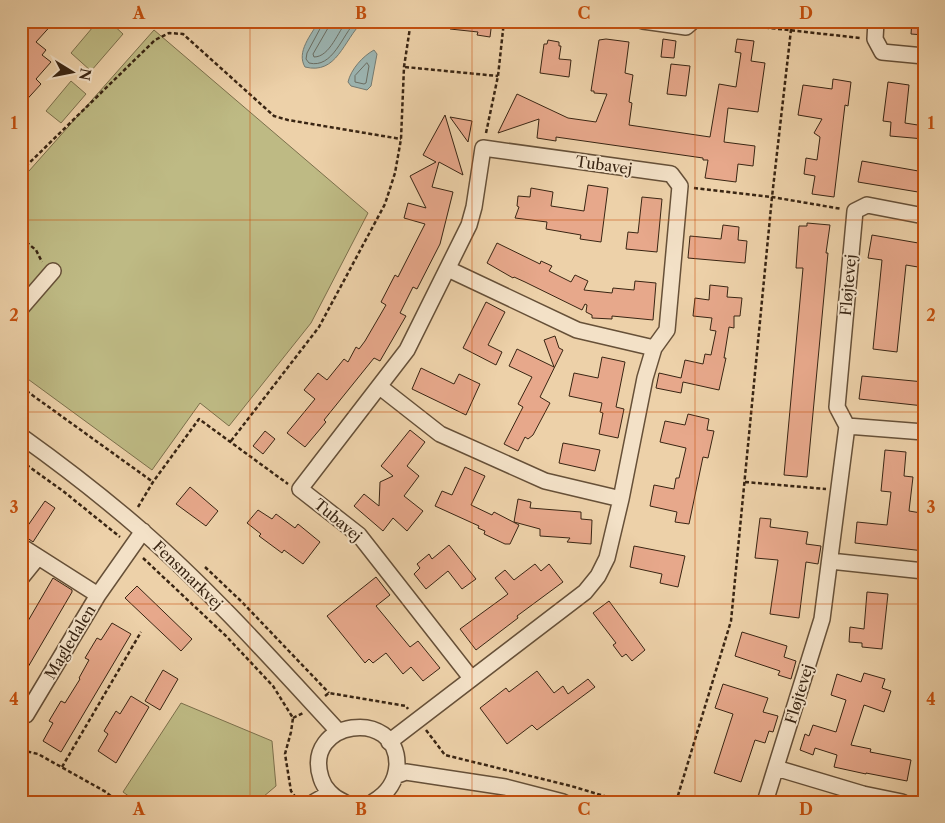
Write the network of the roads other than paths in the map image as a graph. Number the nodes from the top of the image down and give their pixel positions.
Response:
1 (643, 21) edge
2 (693, 21) edge
3 (876, 21) edge
4 (924, 56) edge
5 (924, 216) edge
6 (448, 269) junction
7 (53, 272) road end
8 (21, 308) edge
9 (654, 348) junction
10 (380, 387) junction
11 (847, 426) junction
12 (924, 432) edge
13 (21, 436) edge
14 (621, 499) junction
15 (143, 531) junction
16 (21, 546) edge
17 (38, 557) junction
18 (830, 561) junction
19 (924, 571) edge
20 (21, 578) edge
21 (98, 595) junction
22 (471, 678) junction
23 (26, 715) dead end
24 (338, 732) junction
25 (389, 742) junction
26 (776, 768) junction
27 (395, 776) junction
28 (330, 793) junction
29 (381, 800) edge
30 (314, 802) edge
31 (344, 802) edge
32 (563, 802) edge
33 (765, 802) edge
34 (902, 802) edge

1 - 2 street
3 - 4 street
5 - 11 street, Fløjtevej
6 - 9 street
6 - 9 street, Tubavej
6 - 10 street, Tubavej
7 - 8 street
9 - 14 street
10 - 14 street
10 - 22 street, Tubavej
11 - 12 street
11 - 18 street, Fløjtevej
13 - 15 street, Fensmarkvej
14 - 22 street
15 - 21 street, Magledalen
15 - 24 street, Fensmarkvej
16 - 17 street, Magledalen
17 - 20 street
17 - 21 street, Magledalen
18 - 19 street
18 - 26 street, Fløjtevej
21 - 23 street, Magledalen
22 - 25 street
24 - 25 street
24 - 28 street
25 - 27 street
26 - 33 street, Fløjtevej
26 - 34 street
27 - 29 street
27 - 32 street
28 - 30 street
28 - 31 street

